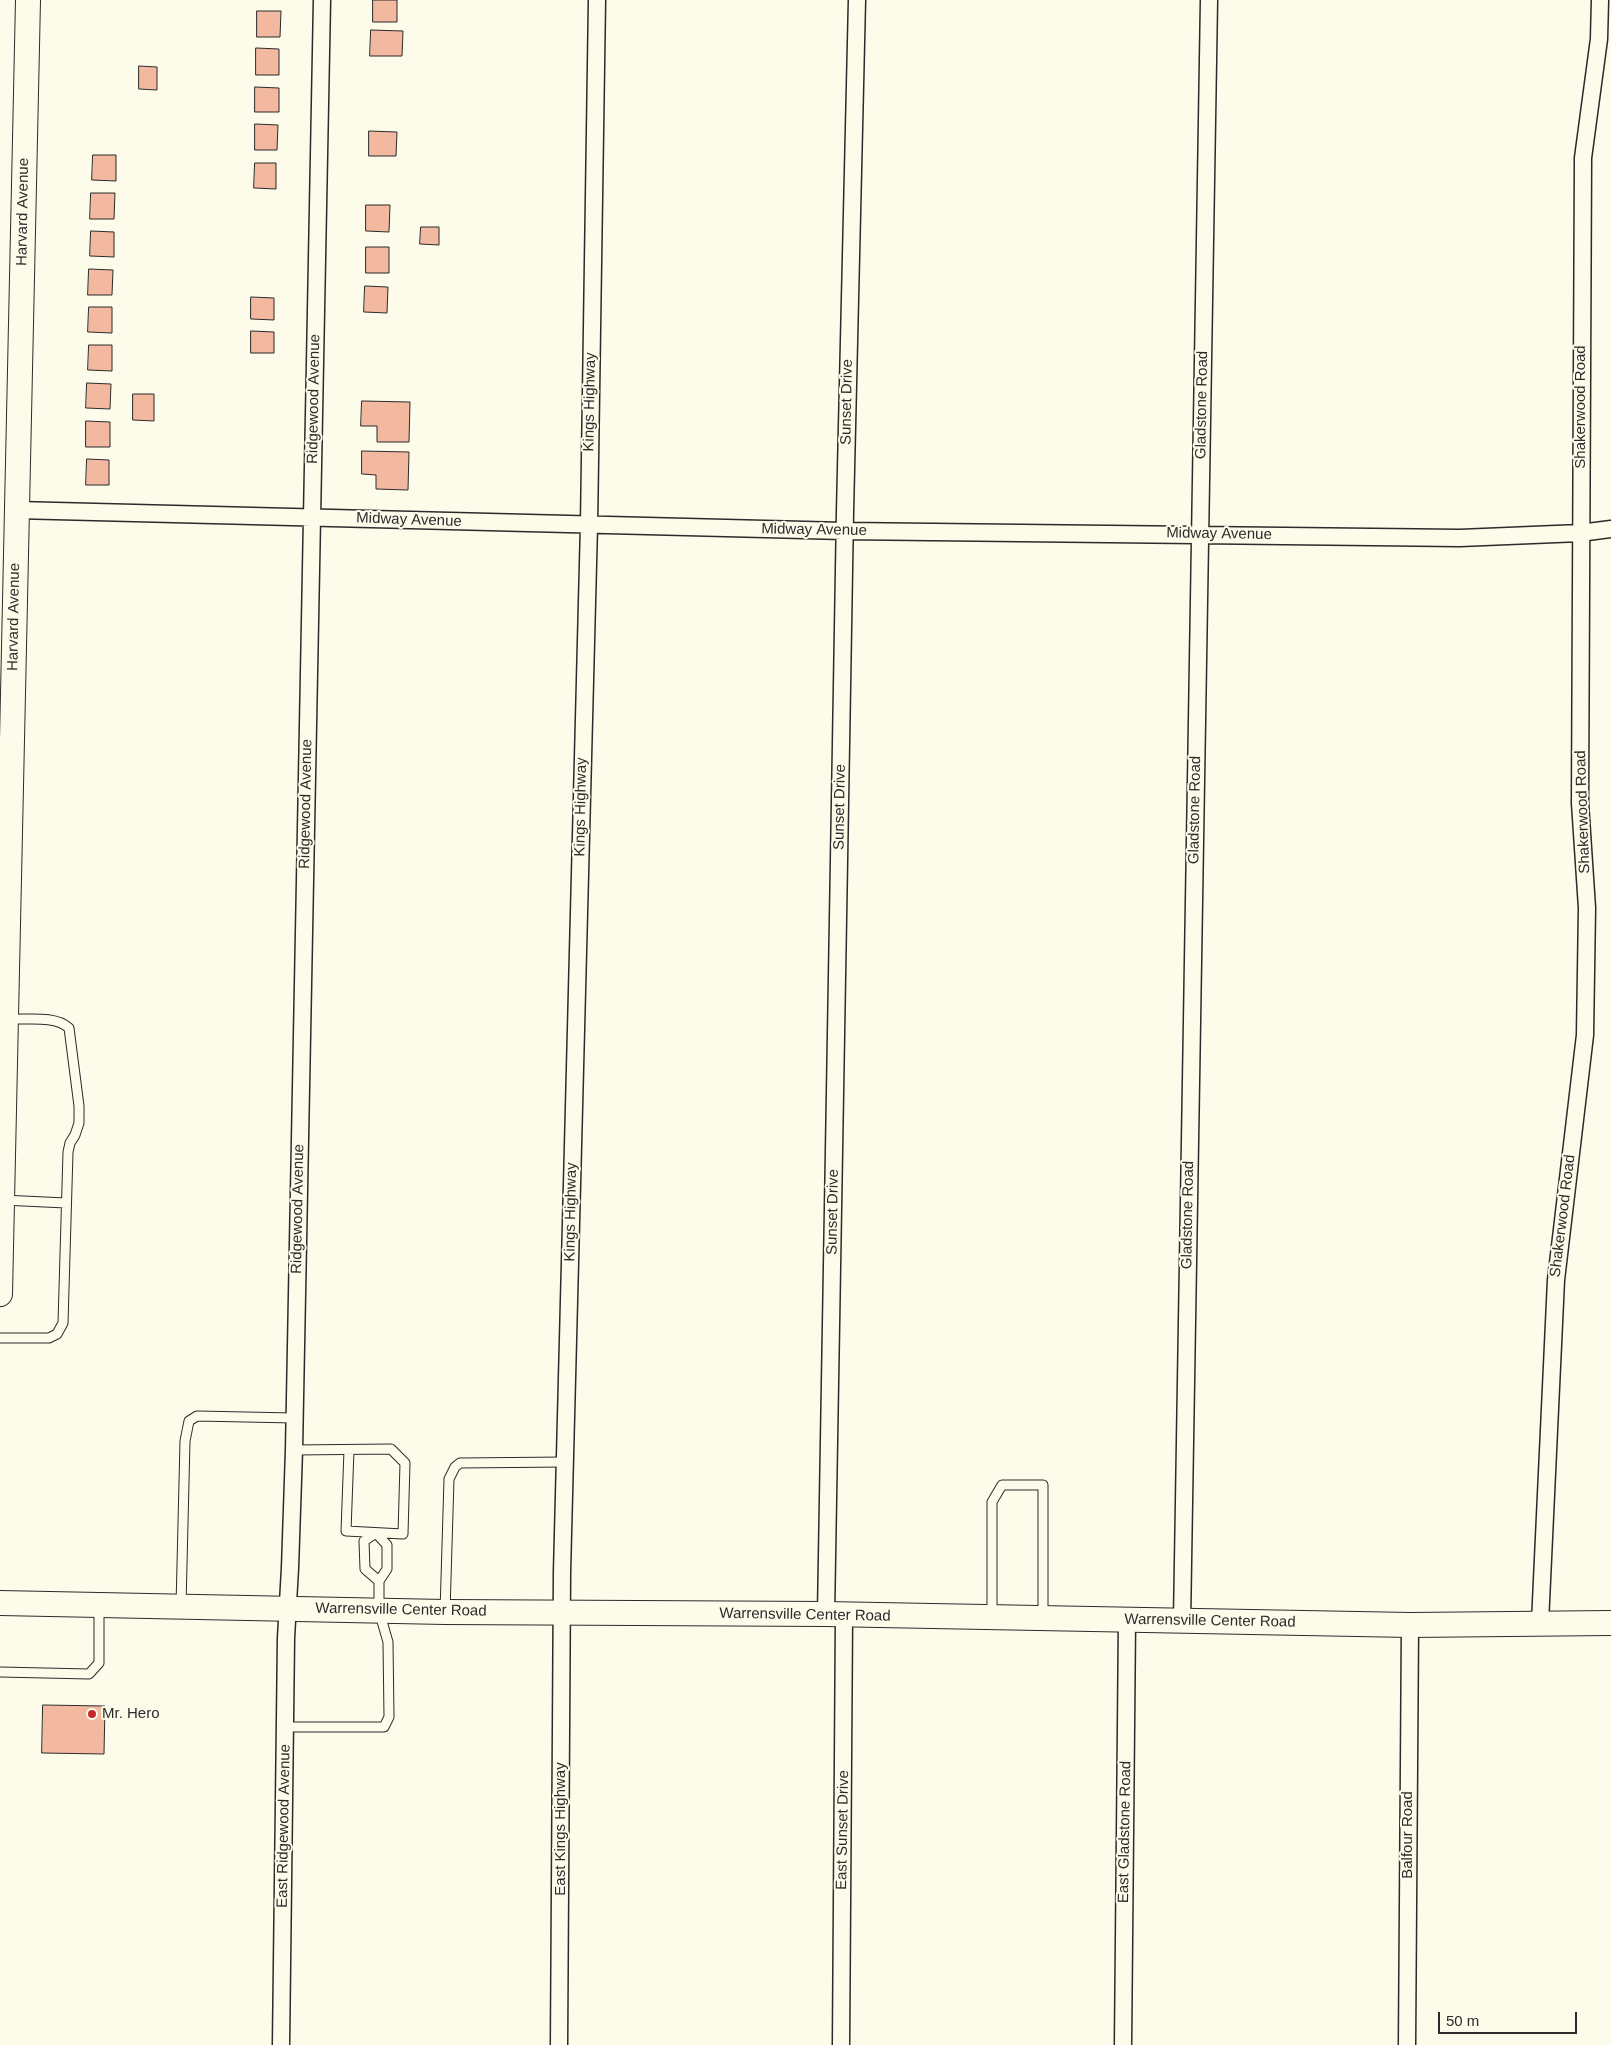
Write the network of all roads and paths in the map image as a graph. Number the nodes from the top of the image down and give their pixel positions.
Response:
1 (28, 0) edge
2 (322, 0) edge
3 (597, 0) edge
4 (857, 0) edge
5 (1209, 0) edge
6 (1600, 0) edge
7 (16, 510) junction
8 (312, 518) junction
9 (589, 525) junction
10 (1611, 530) edge
11 (844, 531) junction
12 (1580, 533) junction
13 (1199, 534) junction
14 (6, 755) edge
15 (6, 1019) junction
16 (66, 1203) junction
17 (1, 1207) edge
18 (0, 1294) edge
19 (0, 1338) edge
20 (294, 1418) junction
21 (294, 1450) junction
22 (348, 1450) junction
23 (565, 1462) junction
24 (376, 1533) junction
25 (380, 1581) junction
26 (0, 1603) edge
27 (99, 1605) junction
28 (181, 1606) junction
29 (288, 1608) junction
30 (379, 1611) junction
31 (445, 1612) junction
32 (562, 1614) junction
33 (835, 1614) junction
34 (992, 1617) junction
35 (1043, 1618) junction
36 (1127, 1620) junction
37 (1182, 1620) junction
38 (1540, 1623) junction
39 (1611, 1623) edge
40 (1410, 1624) junction
41 (0, 1672) edge
42 (285, 1727) junction
43 (281, 2045) edge
44 (559, 2045) edge
45 (841, 2045) edge
46 (1123, 2045) edge
47 (1407, 2045) edge

1 - 7 main road, Harvard Avenue
2 - 8 street, Ridgewood Avenue
3 - 9 street, Kings Highway
4 - 11 street, Sunset Drive
5 - 13 street, Gladstone Road
6 - 12 street, Shakerwood Road
7 - 8 street, Midway Avenue
7 - 14 main road, Harvard Avenue
8 - 9 street, Midway Avenue
8 - 20 street, Ridgewood Avenue
9 - 11 street, Midway Avenue
9 - 23 street, Kings Highway
10 - 12 street, Midway Avenue
11 - 13 street, Midway Avenue
11 - 33 street, Sunset Drive
12 - 13 street, Midway Avenue
12 - 38 street, Shakerwood Road
13 - 37 street, Gladstone Road
14 - 15 main road, Harvard Avenue
15 - 16 lane
15 - 17 main road, Harvard Avenue
16 - 17 lane
16 - 19 lane
17 - 18 main road, Harvard Avenue
20 - 21 street, Ridgewood Avenue
20 - 28 lane
21 - 22 lane
21 - 29 street, Ridgewood Avenue
22 - 24 lane
22 - 24 lane
23 - 31 lane
23 - 32 street, Kings Highway
24 - 25 lane
24 - 25 lane
25 - 30 lane
26 - 27 main road, Warrensville Center Road
27 - 28 main road, Warrensville Center Road
27 - 41 lane
28 - 29 main road, Warrensville Center Road
29 - 30 main road, Warrensville Center Road
29 - 42 street, East Ridgewood Avenue
30 - 31 main road, Warrensville Center Road
30 - 42 lane
31 - 32 main road, Warrensville Center Road
32 - 33 main road, Warrensville Center Road
32 - 44 street, East Kings Highway
33 - 34 main road, Warrensville Center Road
33 - 45 street, East Sunset Drive
34 - 35 main road, Warrensville Center Road
34 - 35 lane
35 - 36 main road, Warrensville Center Road
36 - 37 main road, Warrensville Center Road
36 - 46 street, East Gladstone Road
37 - 40 main road, Warrensville Center Road
38 - 39 main road, Warrensville Center Road
38 - 40 main road, Warrensville Center Road
40 - 47 street, Balfour Road
42 - 43 street, East Ridgewood Avenue

